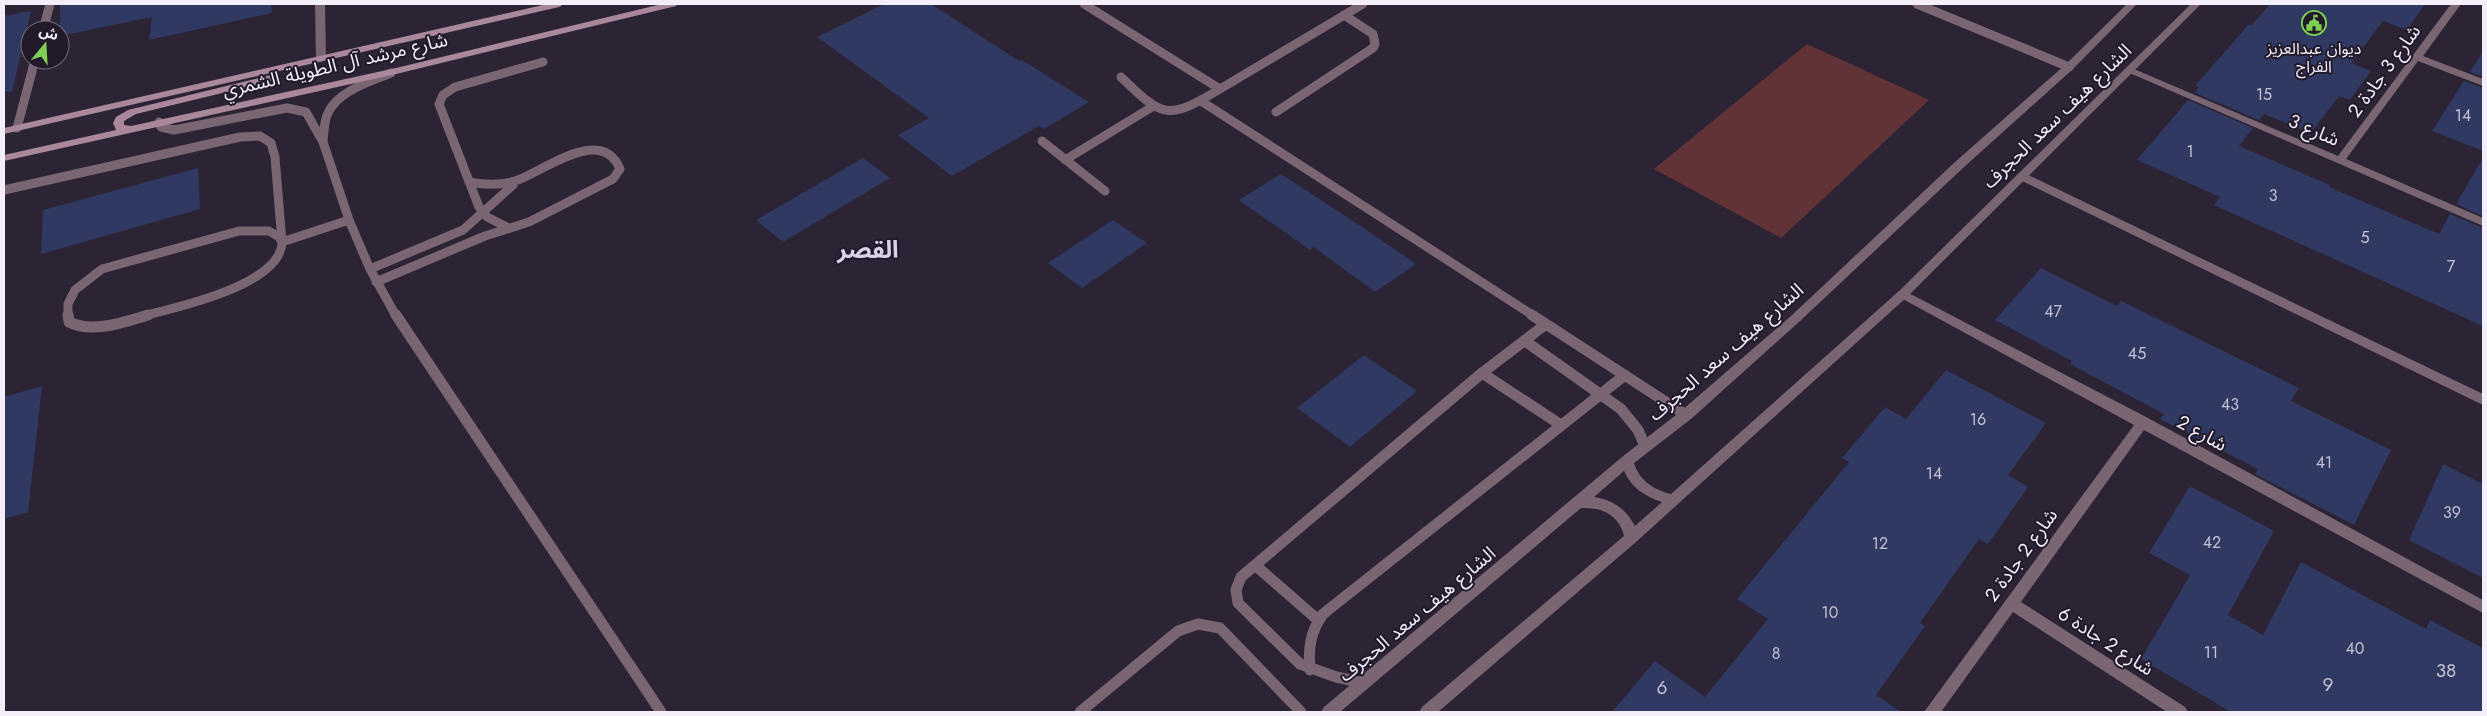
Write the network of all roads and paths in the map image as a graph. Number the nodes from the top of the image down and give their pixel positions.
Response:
1 (50, 4) edge
2 (320, 4) edge
3 (559, 4) edge
4 (673, 4) edge
5 (1084, 4) edge
6 (1362, 4) edge
7 (1917, 4) edge
8 (2132, 4) edge
9 (2196, 4) edge
10 (2456, 4) edge
11 (1344, 15) junction
12 (46, 20) edge
13 (2416, 58) junction
14 (321, 59) junction
15 (542, 62) dead end
16 (2068, 67) junction
17 (32, 70) edge
18 (396, 71) junction
19 (2130, 71) junction
20 (1121, 77) dead end
21 (2483, 83) edge
22 (1220, 89) junction
23 (1201, 101) junction
24 (1152, 108) junction
25 (1276, 112) dead end
26 (159, 122) junction
27 (17, 128) junction
28 (128, 129) junction
29 (4, 131) edge
30 (1042, 141) dead end
31 (323, 142) junction
32 (4, 158) edge
33 (1065, 160) junction
34 (2340, 160) junction
35 (2022, 176) junction
36 (522, 179) junction
37 (469, 182) junction
38 (4, 190) edge
39 (1105, 191) dead end
40 (483, 212) junction
41 (349, 220) junction
42 (2483, 222) edge
43 (510, 228) junction
44 (282, 242) junction
45 (370, 269) junction
46 (376, 282) junction
47 (1902, 294) junction
48 (1546, 324) junction
49 (1525, 341) junction
50 (1482, 373) junction
51 (1624, 375) junction
52 (1602, 395) junction
53 (2483, 400) edge
54 (1686, 415) junction
55 (2143, 422) junction
56 (1561, 425) junction
57 (1645, 446) junction
58 (1627, 461) junction
59 (1674, 500) junction
60 (1579, 502) junction
61 (1632, 538) junction
62 (1255, 565) junction
63 (2011, 603) junction
64 (2483, 607) edge
65 (1318, 620) junction
66 (1310, 670) junction
67 (1364, 683) junction
68 (661, 712) edge
69 (1080, 712) edge
70 (1301, 712) edge
71 (1329, 712) edge
72 (1427, 712) edge
73 (1932, 712) edge
74 (2180, 712) edge

1 - 12 lane
2 - 14 street
3 - 14 main road, شارع مرشد آل الطويلة الشمري
4 - 18 main road, شارع مرشد آل الطويلة الشمري
5 - 22 lane
6 - 11 lane
7 - 16 lane
8 - 16 street, الشارع هيف سعد الحجرف
9 - 19 street, الشارع هيف سعد الحجرف
10 - 13 street, شارع 3 جادة 2
11 - 22 lane
11 - 25 lane
13 - 21 street
13 - 34 street, شارع 3 جادة 2
14 - 27 main road, شارع مرشد آل الطويلة الشمري
14 - 28 main road
15 - 37 lane
16 - 54 street, الشارع هيف سعد الحجرف
17 - 27 lane
18 - 26 main road, شارع مرشد آل الطويلة الشمري
18 - 31 lane
19 - 34 street, شارع 3
19 - 35 street, الشارع هيف سعد الحجرف
20 - 24 lane
22 - 23 lane
23 - 24 lane
23 - 48 lane
24 - 33 lane
26 - 28 main road, شارع مرشد آل الطويلة الشمري
26 - 31 lane
27 - 29 main road, شارع مرشد آل الطويلة الشمري
28 - 32 main road, شارع مرشد آل الطويلة الشمري
30 - 33 lane
31 - 41 lane
33 - 39 lane
34 - 42 street, شارع 3
35 - 47 street, الشارع هيف سعد الحجرف
35 - 53 street
36 - 37 lane
36 - 40 lane
36 - 43 lane
37 - 40 lane
38 - 44 lane
40 - 43 lane
40 - 45 lane
41 - 44 lane
41 - 45 lane
43 - 46 lane
44 - 44 lane
45 - 46 lane
46 - 68 lane
47 - 55 street, شارع 2
47 - 59 street, الشارع هيف سعد الحجرف
48 - 49 lane
48 - 51 lane
49 - 50 lane
49 - 52 lane
50 - 56 lane
50 - 62 lane
51 - 52 lane
51 - 54 lane
52 - 56 lane
52 - 57 lane
54 - 57 street, الشارع هيف سعد الحجرف
55 - 63 street, شارع 2 جادة 2
55 - 64 street, شارع 2
56 - 65 lane
57 - 58 street, الشارع هيف سعد الحجرف
58 - 59 street
58 - 60 street, الشارع هيف سعد الحجرف
59 - 61 street, الشارع هيف سعد الحجرف
60 - 61 street
60 - 67 street, الشارع هيف سعد الحجرف
61 - 72 street, الشارع هيف سعد الحجرف
62 - 65 lane
62 - 66 lane
63 - 73 street, شارع 2 جادة 2
63 - 74 street, شارع 2 جادة 6
65 - 66 lane
66 - 67 lane
67 - 71 street, الشارع هيف سعد الحجرف
69 - 70 lane

